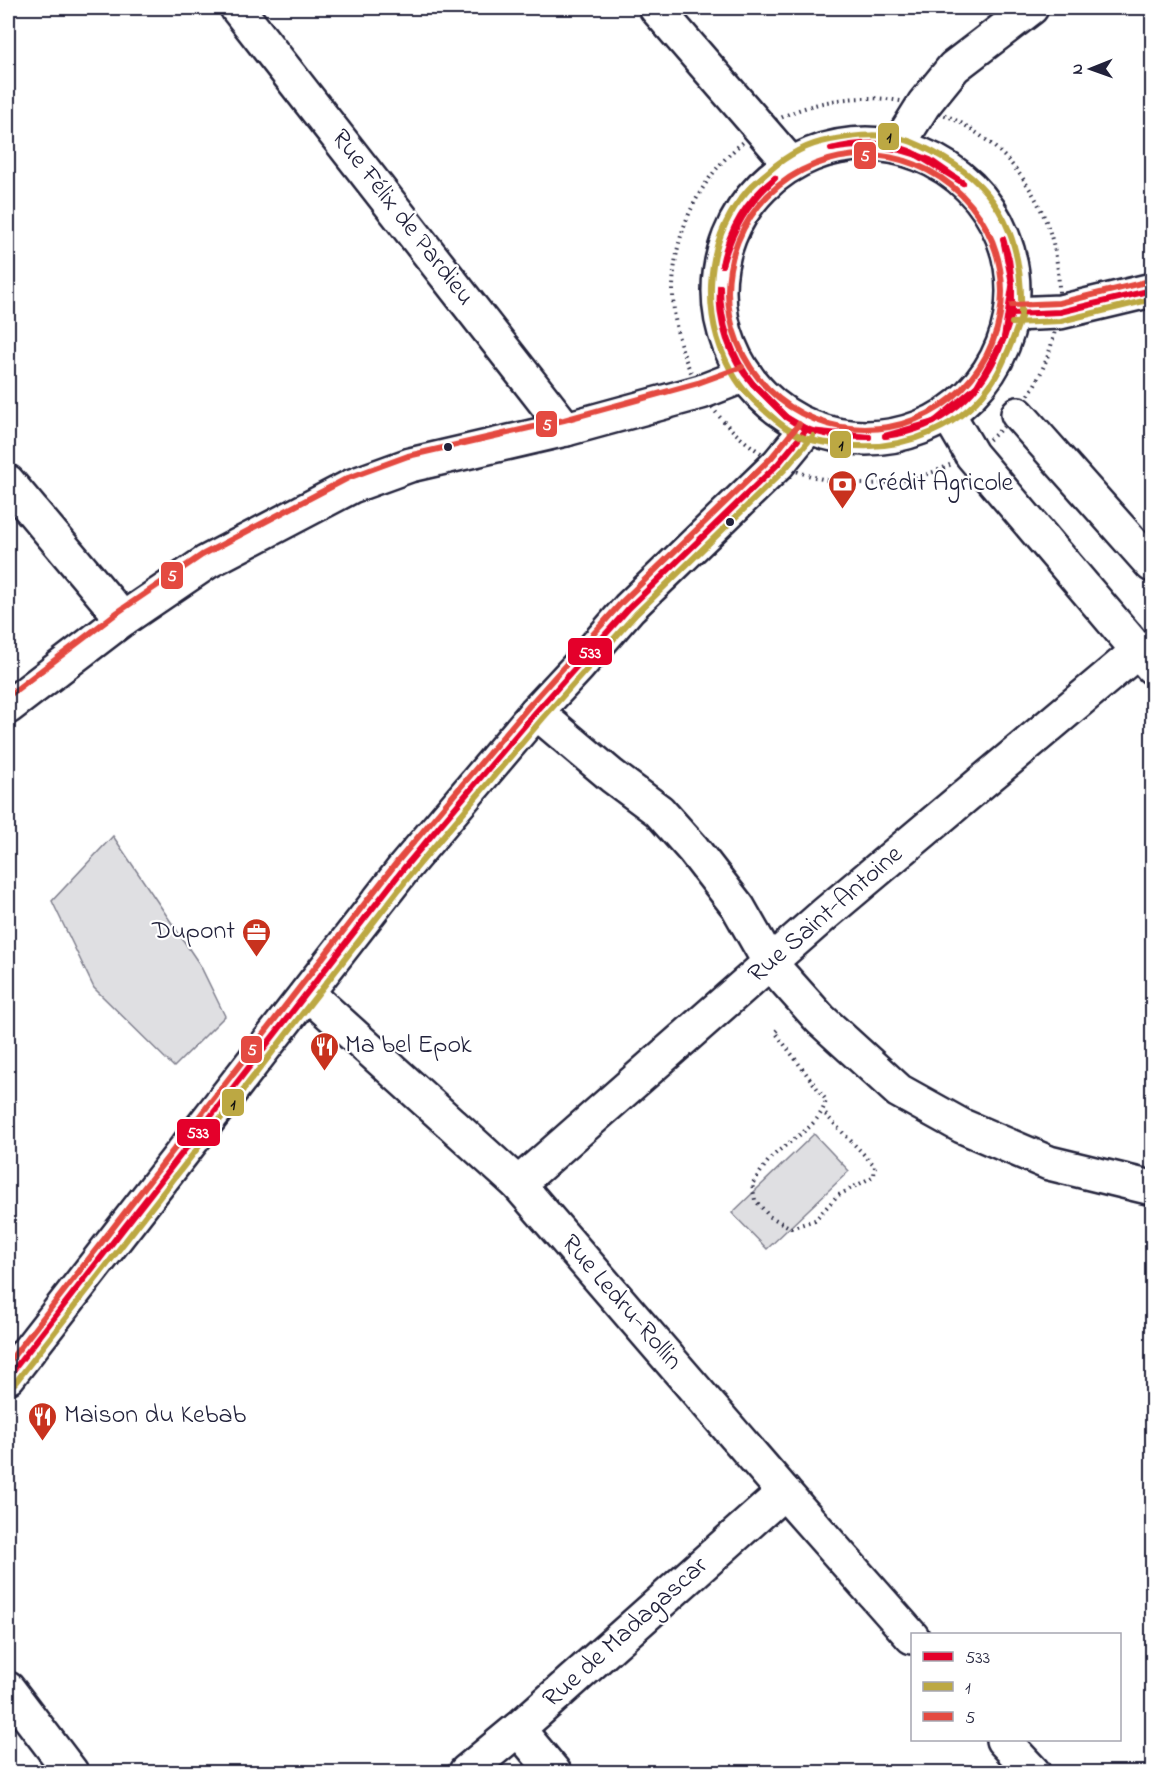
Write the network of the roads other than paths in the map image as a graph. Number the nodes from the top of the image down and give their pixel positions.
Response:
1 (237, 8) edge
2 (656, 8) edge
3 (1019, 11) edge
4 (897, 147) junction
5 (791, 164) junction
6 (1152, 290) edge
7 (1012, 314) junction
8 (745, 375) junction
9 (948, 414) junction
10 (1017, 414) road end
11 (566, 429) junction
12 (806, 430) junction
13 (8, 482) edge
14 (1152, 565) edge
15 (123, 620) junction
16 (1145, 659) edge
17 (8, 707) edge
18 (536, 712) junction
19 (770, 963) junction
20 (307, 993) junction
21 (518, 1184) junction
22 (1152, 1188) edge
23 (8, 1377) edge
24 (784, 1492) junction
25 (911, 1636) edge
26 (8, 1689) edge
27 (518, 1729) junction
28 (1004, 1741) edge
29 (71, 1773) edge
30 (466, 1773) edge
31 (554, 1773) edge
32 (1033, 1773) edge

1 - 11 street, Rue Félix de Pardieu
2 - 5 street
3 - 4 street
4 - 5 street
4 - 7 street
5 - 8 street
6 - 7 street
7 - 9 street
8 - 11 street
8 - 12 street
9 - 12 street
9 - 16 street
10 - 14 street
11 - 15 street
12 - 18 street
13 - 15 street
15 - 17 street
16 - 19 street, Rue Saint-Antoine
18 - 19 street
18 - 20 street
19 - 21 street, Rue Saint-Antoine
19 - 22 street
20 - 21 street, Rue Ledru-Rollin
20 - 23 street
21 - 24 street, Rue Ledru-Rollin
24 - 25 street, Rue Ledru-Rollin
24 - 27 street, Rue de Madagascar
26 - 29 street
27 - 30 street, Rue de Madagascar
27 - 31 street
28 - 32 street

